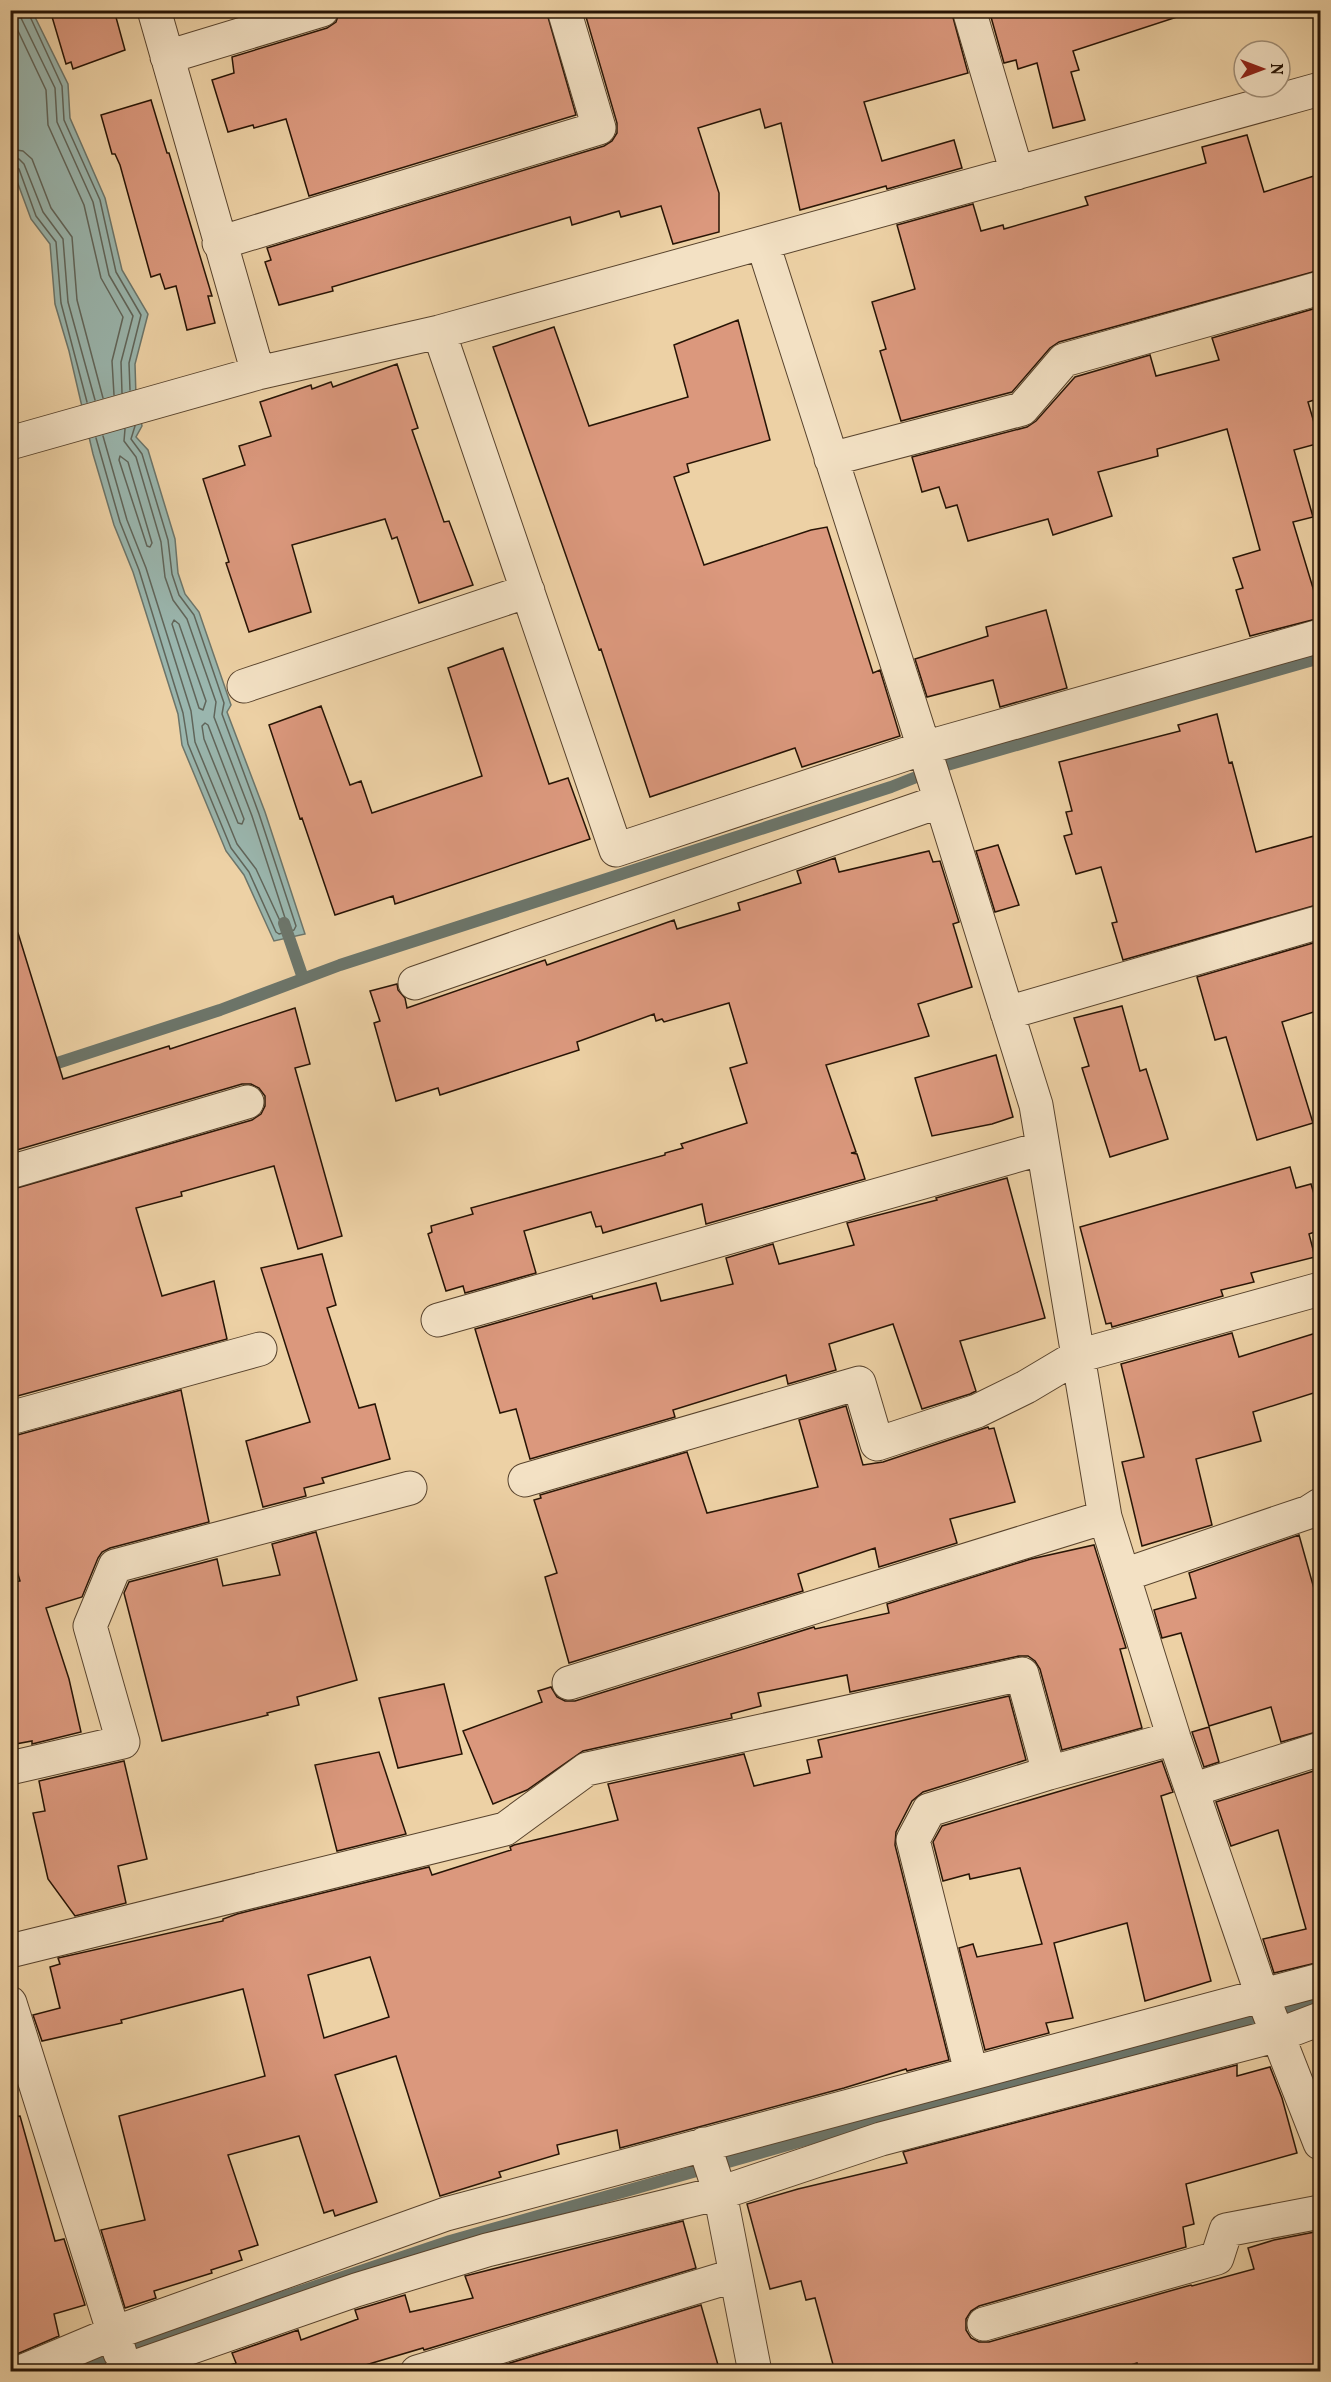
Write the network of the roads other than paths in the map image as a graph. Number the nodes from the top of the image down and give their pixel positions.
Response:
1 (154, 10) edge
2 (322, 10) edge
3 (564, 10) edge
4 (969, 10) edge
5 (167, 57) junction
6 (1320, 89) edge
7 (1017, 173) junction
8 (219, 243) junction
9 (763, 244) junction
10 (1320, 288) edge
11 (439, 332) junction
12 (258, 373) junction
13 (10, 443) edge
14 (831, 459) junction
15 (528, 591) junction
16 (1320, 636) edge
17 (244, 686) dead end
18 (932, 773) junction
19 (1320, 922) edge
20 (415, 983) dead end
21 (1007, 1013) junction
22 (248, 1102) dead end
23 (1043, 1148) junction
24 (10, 1172) edge
25 (1320, 1289) edge
26 (438, 1320) dead end
27 (260, 1349) dead end
28 (1078, 1356) junction
29 (10, 1418) edge
30 (525, 1480) dead end
31 (410, 1488) dead end
32 (1320, 1505) edge
33 (1105, 1517) junction
34 (1124, 1575) junction
35 (569, 1683) dead end
36 (1174, 1738) junction
37 (1320, 1749) edge
38 (10, 1768) edge
39 (1049, 1773) junction
40 (1192, 1791) junction
41 (10, 1951) edge
42 (1320, 1980) edge
43 (10, 2003) edge
44 (1270, 2015) junction
45 (1320, 2019) edge
46 (971, 2072) junction
47 (1320, 2143) edge
48 (712, 2168) junction
49 (1320, 2212) edge
50 (736, 2275) junction
51 (984, 2324) dead end
52 (121, 2358) edge
53 (21, 2372) edge
54 (417, 2372) edge
55 (755, 2372) edge

1 - 5 street
2 - 5 street
3 - 8 street
4 - 7 street
5 - 8 street
6 - 7 street
7 - 9 street
8 - 12 street
9 - 11 street
9 - 14 street
10 - 14 street
11 - 12 street
11 - 15 street
12 - 13 street
14 - 18 street
15 - 17 street
15 - 18 street
16 - 18 street
18 - 20 street
18 - 21 street
19 - 21 street
21 - 23 street
22 - 24 street
23 - 26 street
23 - 28 street
25 - 28 street
27 - 29 street
28 - 30 street
28 - 33 street
31 - 38 street
32 - 34 street
33 - 34 street
33 - 35 street
34 - 36 street
36 - 39 street
36 - 40 street
37 - 40 street
39 - 41 street
39 - 46 street
40 - 44 street
42 - 44 street
43 - 52 street
44 - 45 street
44 - 46 street
44 - 47 street
44 - 48 street
46 - 48 street
48 - 50 street
48 - 52 street
48 - 52 street
49 - 51 street
50 - 54 street
50 - 55 street
52 - 53 street

